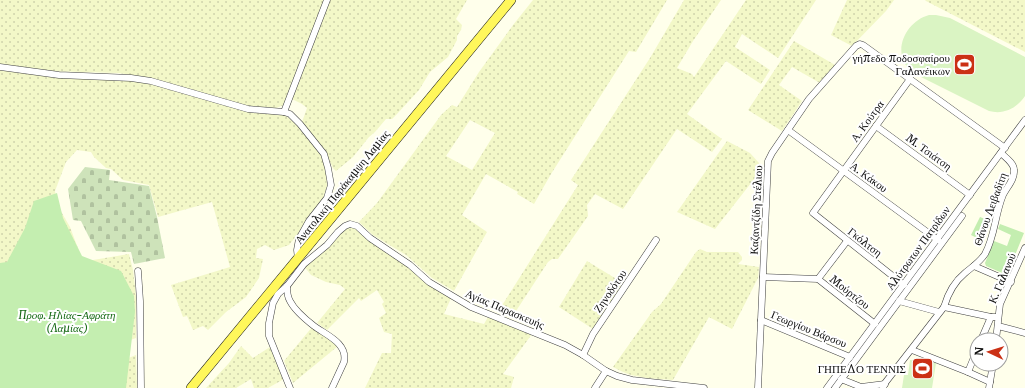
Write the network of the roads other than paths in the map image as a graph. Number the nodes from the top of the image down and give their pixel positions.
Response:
1 (327, 0) edge
2 (511, 0) edge
3 (863, 45) joint
4 (0, 67) edge
5 (910, 80) junction
6 (284, 112) junction
7 (1025, 120) edge
8 (876, 126) junction
9 (788, 130) junction
10 (1003, 151) junction
11 (844, 171) junction
12 (970, 195) junction
13 (814, 215) joint
14 (962, 216) dead end
15 (656, 240) dead end
16 (938, 240) junction
17 (848, 241) junction
18 (1024, 252) edge
19 (298, 259) junction
20 (974, 266) junction
21 (138, 271) dead end
22 (763, 277) junction
23 (818, 279) junction
24 (1010, 282) junction
25 (286, 283) junction
26 (904, 285) junction
27 (899, 301) junction
28 (944, 307) junction
29 (939, 312) junction
30 (991, 317) junction
31 (998, 317) junction
32 (761, 320) junction
33 (875, 324) junction
34 (998, 326) junction
35 (984, 332) edge
36 (997, 332) edge
37 (1025, 333) edge
38 (912, 350) junction
39 (583, 355) junction
40 (850, 357) junction
41 (606, 371) junction
42 (968, 372) joint
43 (991, 372) edge
44 (841, 379) junction
45 (990, 385) edge
46 (884, 386) edge
47 (682, 387) edge
48 (141, 388) edge
49 (191, 388) edge
50 (290, 388) edge
51 (332, 388) edge
52 (595, 388) edge
53 (704, 388) edge
54 (758, 388) edge
55 (827, 388) edge
56 (835, 388) edge

1 - 6 street
2 - 19 main road, Ανατολική Παράκαμψη Λαμίας
3 - 5 street, Θάνου Λειβαδίτη
3 - 9 street, Καζαντζίδη Στέλιου
4 - 6 street
5 - 8 street, Α. Κούτρα
5 - 10 street, Θάνου Λειβαδίτη
6 - 19 street
7 - 10 street, Αλύτρωτων Πατρίδων
8 - 11 street, Α. Κούτρα
8 - 12 street, Μ. Τσιάτση
9 - 11 street, Α. Κάκου
9 - 22 street, Καζαντζίδη Στέλιου
10 - 12 street, Αλύτρωτων Πατρίδων
10 - 20 street, Θάνου Λειβαδίτη
11 - 13 street, Α. Κούτρα
11 - 16 street, Α. Κάκου
12 - 16 street, Αλύτρωτων Πατρίδων
13 - 17 street, Γκόλτση
14 - 27 street
15 - 39 street, Ζηνοδότου
16 - 26 street, Αλύτρωτων Πατρίδων
17 - 23 street
17 - 26 street, Γκόλτση
18 - 24 street, Κ. Γαλανού
19 - 25 main road, Ανατολική Παράκαμψη Λαμίας
20 - 24 street
20 - 28 street, Θάνου Λειβαδίτη
21 - 48 street
22 - 23 street, Μούρτζου
22 - 32 street, Καζαντζίδη Στέλιου
23 - 33 street, Μούρτζου
24 - 31 street, Κ. Γαλανού
25 - 39 street, Αγίας Παρασκευής
25 - 49 main road, Ανατολική Παράκαμψη Λαμίας
25 - 50 street
25 - 51 street
26 - 33 street, Αλύτρωτων Πατρίδων
27 - 29 street
27 - 44 street
28 - 29 street, Θάνου Λειβαδίτη
28 - 30 street
29 - 38 street, Θάνου Λειβαδίτη
30 - 31 street
30 - 35 street
31 - 34 street, Κ. Γαλανού
32 - 40 street, Γεωργίου Βάρσου
32 - 54 street, Καζαντζίδη Στέλιου
33 - 40 street, Αλύτρωτων Πατρίδων
34 - 36 street, Κ. Γαλανού
34 - 37 street
38 - 42 street
38 - 46 street, Θάνου Λειβαδίτη
39 - 41 street, Αγίας Παρασκευής
40 - 55 street, Αλύτρωτων Πατρίδων
41 - 47 street, Αγίας Παρασκευής
41 - 52 street
42 - 45 street
43 - 45 street
44 - 46 street, Θάνου Λειβαδίτη
44 - 56 street
47 - 53 street, Αγίας Παρασκευής

